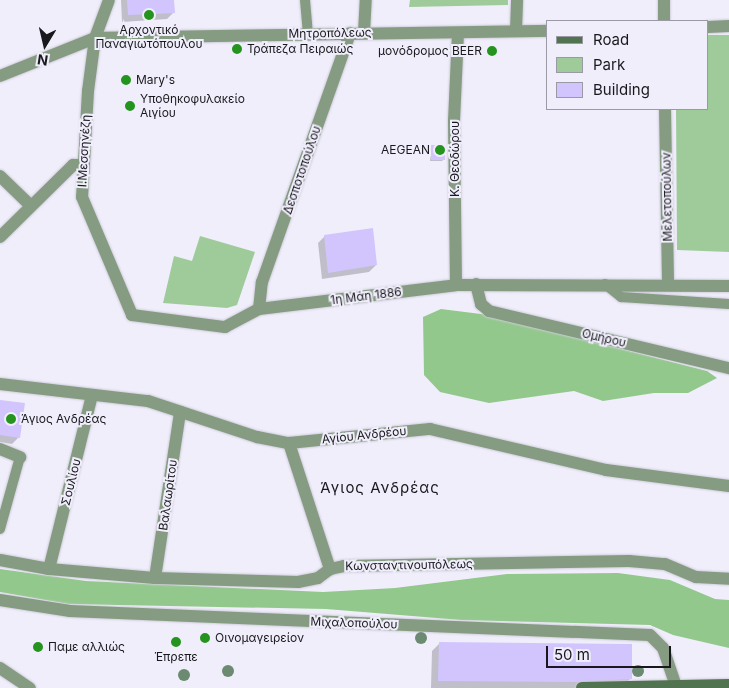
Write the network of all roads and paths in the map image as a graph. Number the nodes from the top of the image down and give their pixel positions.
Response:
1 (109, 0) edge
2 (305, 0) edge
3 (366, 0) edge
4 (517, 0) edge
5 (664, 0) edge
6 (664, 20) edge
7 (729, 26) edge
8 (709, 27) edge
9 (546, 30) edge
10 (516, 31) junction
11 (308, 33) junction
12 (350, 33) junction
13 (364, 33) junction
14 (458, 33) junction
15 (95, 38) junction
16 (0, 76) edge
17 (666, 110) edge
18 (84, 165) junction
19 (0, 176) edge
20 (31, 206) junction
21 (0, 237) edge
22 (476, 284) junction
23 (605, 284) junction
24 (668, 284) junction
25 (456, 285) junction
26 (729, 286) edge
27 (729, 304) edge
28 (259, 310) junction
29 (132, 315) joint
30 (729, 368) edge
31 (0, 384) edge
32 (92, 395) junction
33 (180, 412) junction
34 (289, 443) junction
35 (0, 449) edge
36 (20, 457) joint
37 (729, 486) edge
38 (0, 529) edge
39 (0, 560) edge
40 (330, 568) junction
41 (49, 569) junction
42 (156, 578) junction
43 (729, 580) edge
44 (0, 600) edge
45 (0, 668) edge
46 (676, 686) junction
47 (729, 686) edge
48 (30, 688) edge
49 (582, 688) edge

1 - 15 street, Ι.Μεσσηνέζη
2 - 11 lane
3 - 13 street
4 - 10 street
5 - 6 street
7 - 8 street
9 - 10 street, Μητροπόλεως
10 - 14 street, Μητροπόλεως
11 - 12 street, Μητροπόλεως
11 - 15 street, Μητροπόλεως
12 - 13 street, Μητροπόλεως
12 - 28 street, Δεσποτοπούλου
13 - 14 street, Μητροπόλεως
14 - 25 street, Κ. Θεοδώρου
15 - 16 street, Μητροπόλεως
15 - 18 street, Ι.Μεσσηνέζη
17 - 24 street, Μελετοπούλων
18 - 20 street
18 - 29 street, Ι.Μεσσηνέζη
19 - 20 street
20 - 21 street
22 - 23 street, 1η Μάη 1886
22 - 25 street, 1η Μάη 1886
22 - 30 street, Ομήρου
23 - 24 street, 1η Μάη 1886
23 - 27 lane
24 - 26 street, 1η Μάη 1886
25 - 28 street, 1η Μάη 1886
28 - 29 street, 1η Μάη 1886
31 - 32 street, Αγίου Ανδρέου
32 - 33 street, Αγίου Ανδρέου
32 - 41 street, Σουλίου
33 - 34 street, Αγίου Ανδρέου
33 - 42 street, Βαλαωρίτου
34 - 37 street, Αγίου Ανδρέου
34 - 40 street
35 - 36 street
36 - 38 lane
39 - 41 street, Κωνσταντινουπόλεως
40 - 42 street, Κωνσταντινουπόλεως
40 - 43 street, Κωνσταντινουπόλεως
41 - 42 street, Κωνσταντινουπόλεως
44 - 46 street, Μιχαλοπούλου
45 - 48 street
46 - 47 main road
46 - 49 main road

